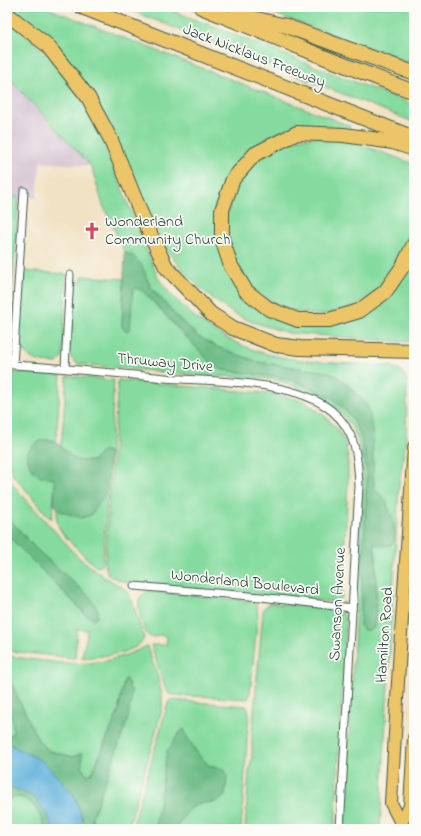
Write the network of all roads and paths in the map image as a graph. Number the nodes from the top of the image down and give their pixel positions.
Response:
1 (82, 7) edge
2 (201, 7) edge
3 (209, 7) edge
4 (7, 14) edge
5 (414, 73) edge
6 (414, 92) edge
7 (414, 138) edge
8 (414, 150) edge
9 (24, 191) dead end
10 (414, 244) edge
11 (70, 274) dead end
12 (414, 351) edge
13 (65, 368) junction
14 (312, 398) joint
15 (414, 447) edge
16 (134, 586) dead end
17 (352, 608) junction
18 (414, 738) edge
19 (401, 826) edge
20 (340, 829) edge

1 - 7 highway, Jack Nicklaus Freeway
2 - 6 highway, Jack Nicklaus Freeway
3 - 5 highway
4 - 12 highway
8 - 10 highway
9 - 13 street, Thruway Drive
11 - 13 street
13 - 14 street, Thruway Drive
14 - 17 street, Swanson Avenue
15 - 19 main road, Hamilton Road
16 - 17 street, Wonderland Boulevard
17 - 20 street, Swanson Avenue
18 - 19 main road, Hamilton Road

